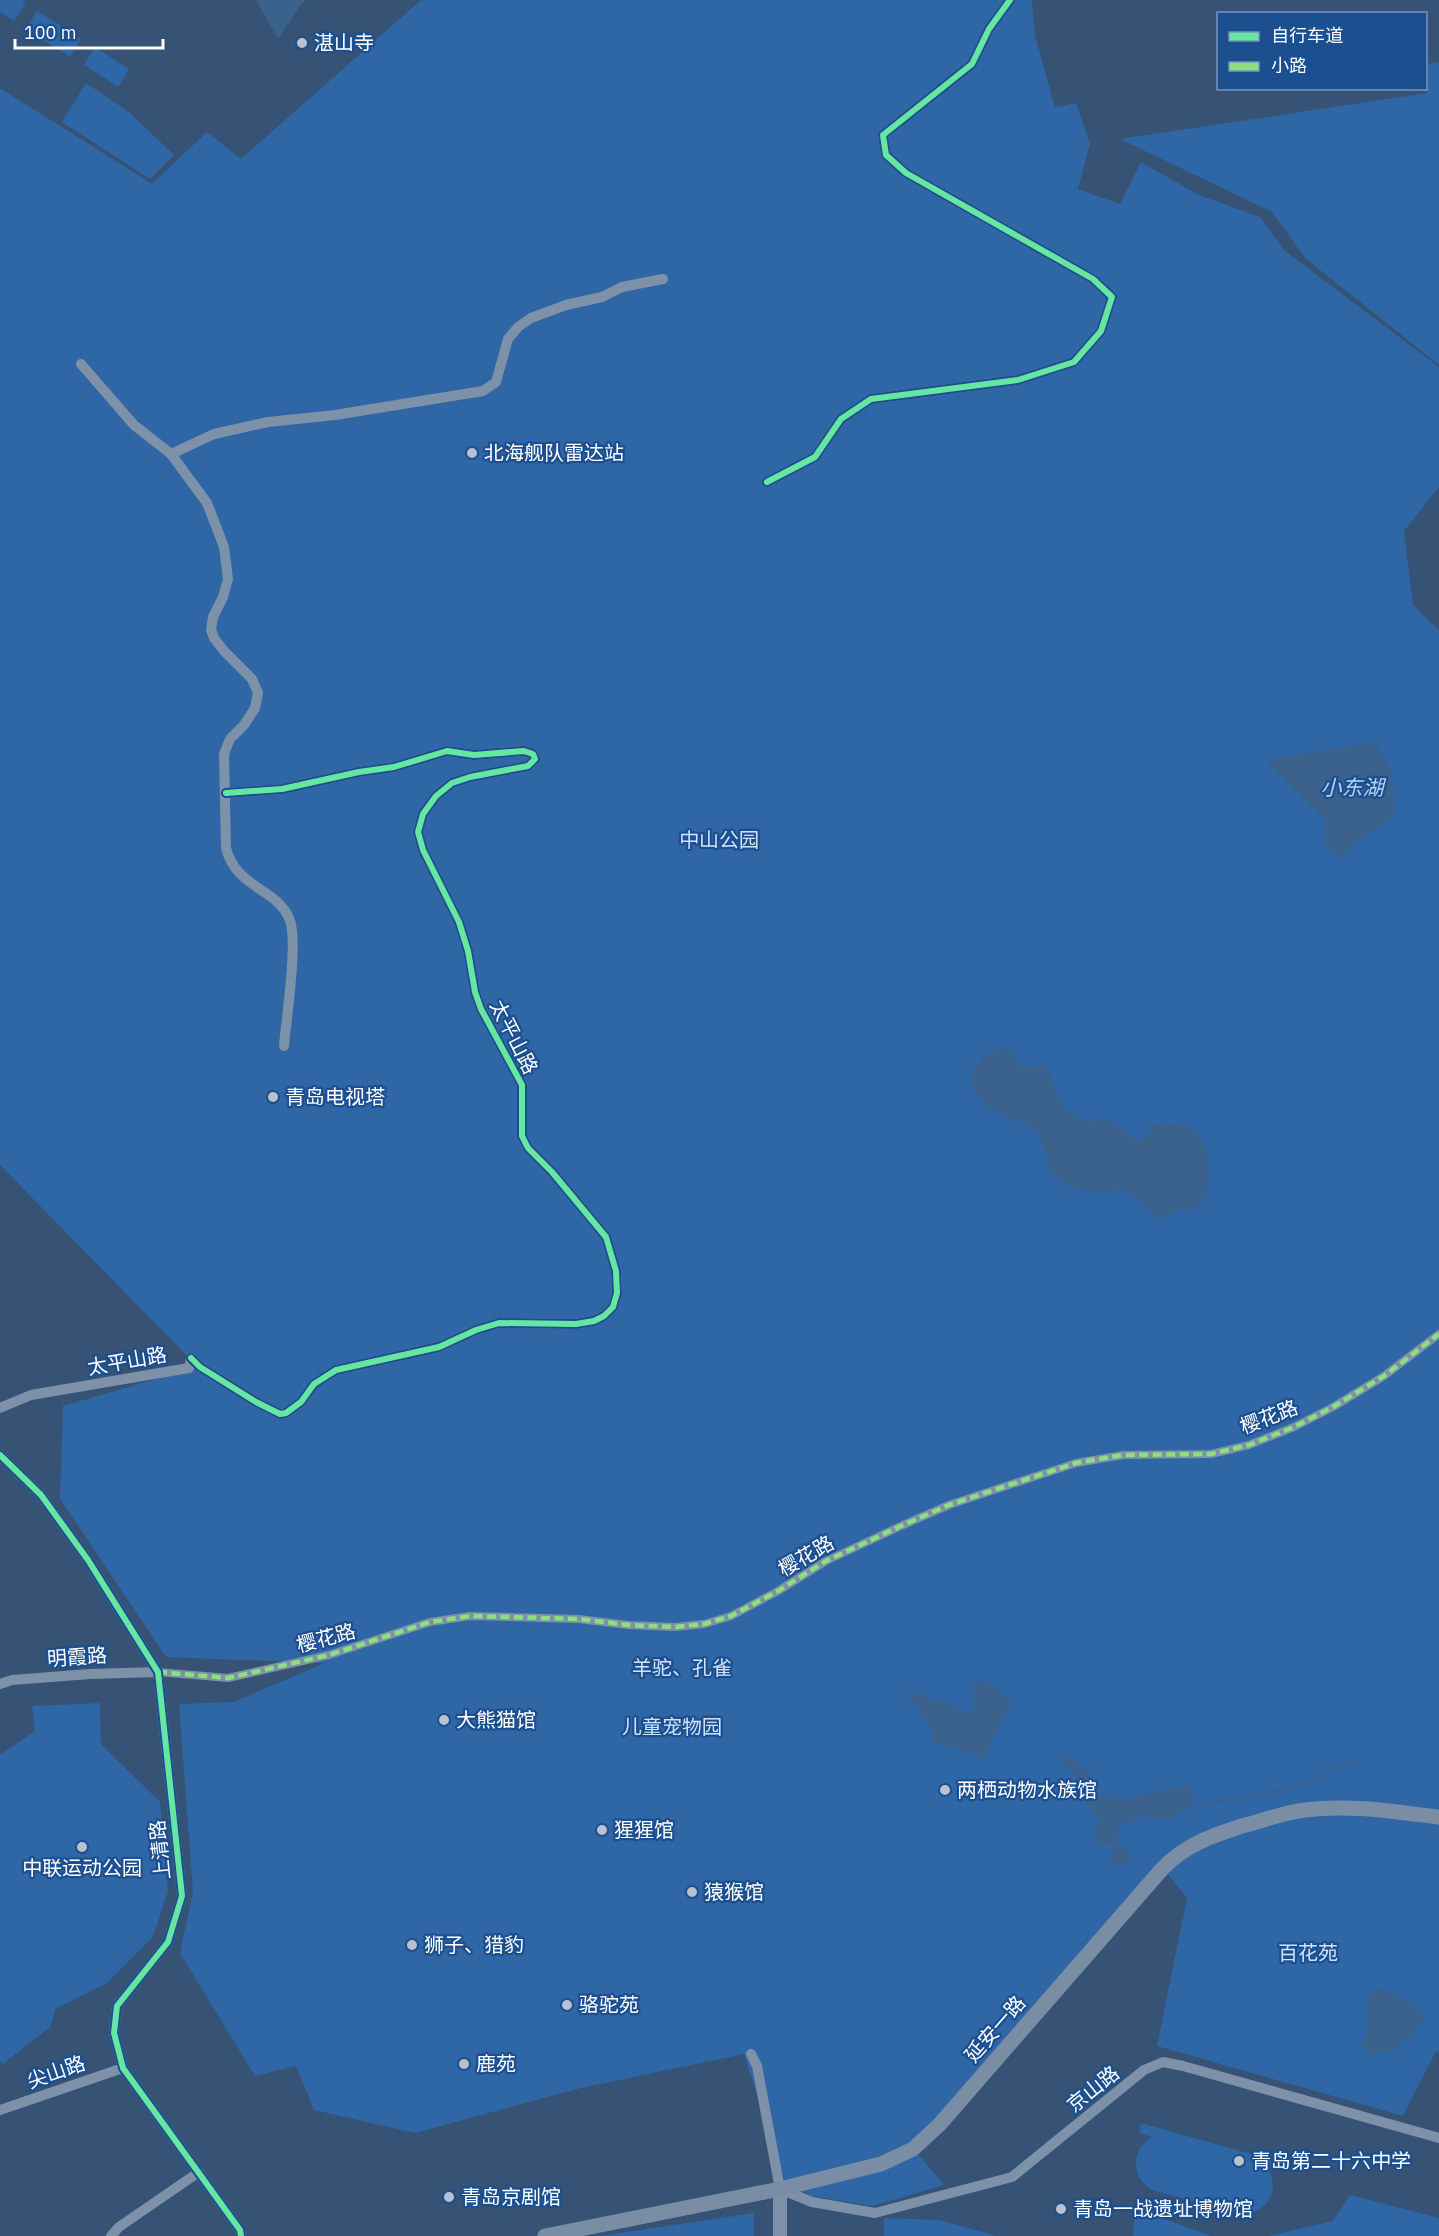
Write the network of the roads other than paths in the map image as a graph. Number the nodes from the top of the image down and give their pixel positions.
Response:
1 (1010, 0) edge
2 (663, 279) dead end
3 (81, 364) dead end
4 (171, 454) junction
5 (768, 482) dead end
6 (226, 794) junction
7 (284, 1046) dead end
8 (1439, 1334) edge
9 (0, 1408) edge
10 (0, 1455) edge
11 (158, 1672) junction
12 (0, 1684) edge
13 (1439, 1817) edge
14 (751, 2054) dead end
15 (123, 2068) junction
16 (0, 2110) edge
17 (1439, 2138) edge
18 (199, 2172) junction
19 (780, 2189) junction
20 (111, 2236) edge
21 (241, 2236) edge
22 (545, 2236) edge
23 (780, 2236) edge

1 - 5 street
2 - 4 street
3 - 4 street
4 - 6 street
6 - 7 street
6 - 9 street, 太平山路
8 - 11 street, 樱花路
10 - 11 street, 上清路
11 - 12 street, 明霞路
11 - 15 street, 上清路
13 - 19 main road, 延安一路
14 - 19 street
15 - 16 street, 尖山路
15 - 18 street, 上清路
17 - 19 street, 京山路
18 - 20 street
18 - 21 street, 上清路
19 - 22 main road, 延安一路
19 - 23 street

